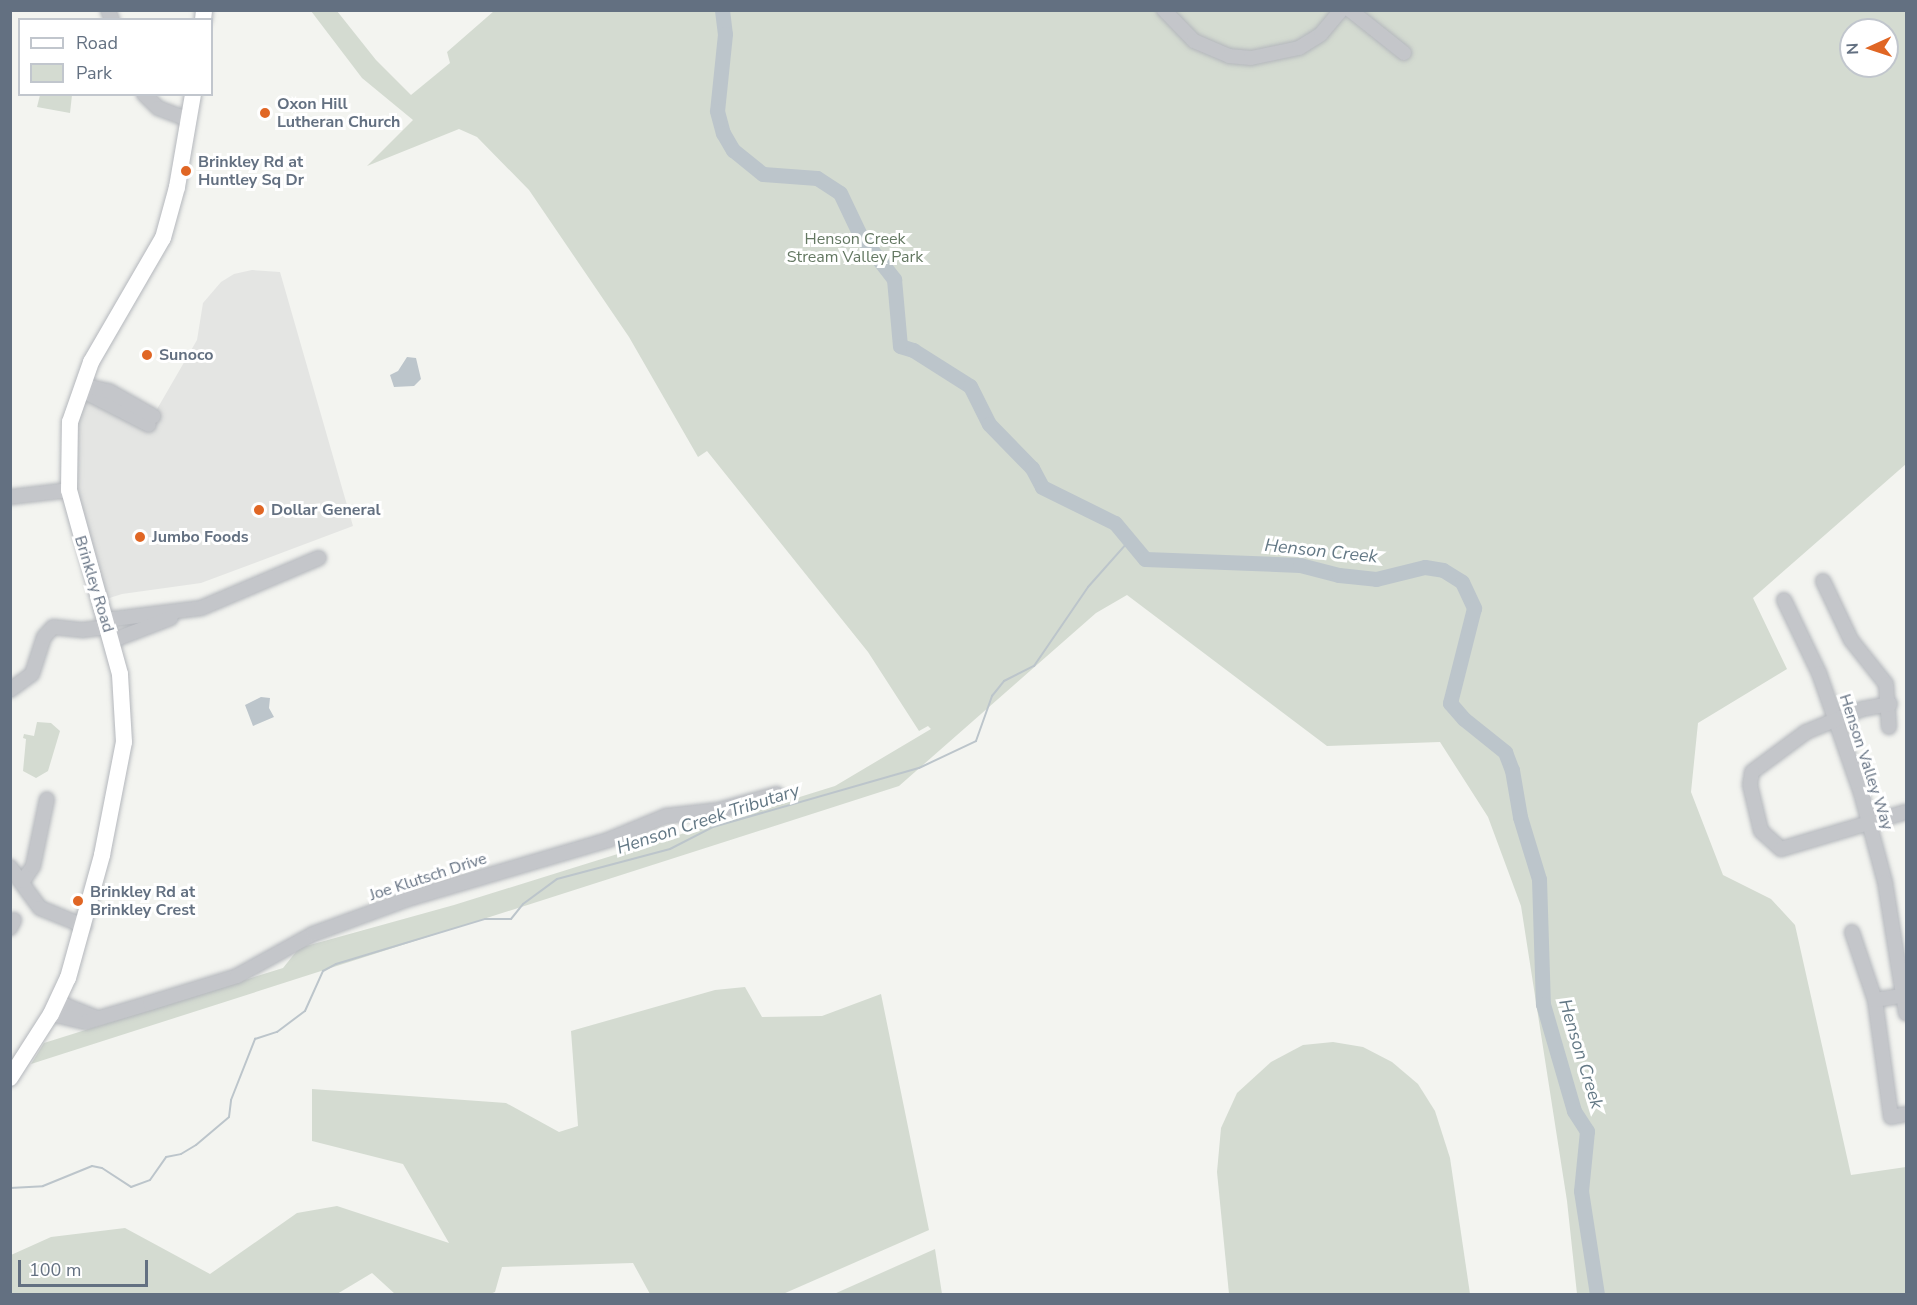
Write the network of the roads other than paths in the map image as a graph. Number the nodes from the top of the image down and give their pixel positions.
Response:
1 (1164, 10) edge
2 (1341, 10) edge
3 (1350, 10) edge
4 (1404, 52) dead end
5 (146, 96) edge
6 (193, 96) edge
7 (189, 120) junction
8 (82, 385) junction
9 (151, 421) dead end
10 (69, 490) junction
11 (10, 497) edge
12 (319, 558) dead end
13 (1823, 581) dead end
14 (1784, 600) dead end
15 (189, 610) junction
16 (108, 629) junction
17 (10, 690) edge
18 (1890, 704) junction
19 (1836, 718) junction
20 (1889, 727) dead end
21 (777, 794) dead end
22 (47, 799) dead end
23 (1906, 813) edge
24 (1871, 825) junction
25 (10, 867) edge
26 (23, 881) junction
27 (84, 926) junction
28 (1852, 932) dead end
29 (1905, 995) edge
30 (1875, 1000) junction
31 (54, 1008) junction
32 (1906, 1013) edge
33 (10, 1078) edge
34 (1906, 1114) edge

1 - 2 street
3 - 4 street
5 - 7 street
6 - 7 main road, Brinkley Road
7 - 8 main road, Brinkley Road
8 - 9 street
8 - 10 main road, Brinkley Road
10 - 11 street
10 - 16 main road, Brinkley Road
12 - 15 street
13 - 18 street
14 - 19 street, Henson Valley Way
15 - 16 street
15 - 16 street
16 - 17 street
16 - 27 main road, Brinkley Road
18 - 19 street
18 - 20 street
19 - 24 street, Henson Valley Way
19 - 24 street
21 - 31 street, Joe Klutsch Drive
22 - 26 street
23 - 24 street
24 - 29 street, Henson Valley Way
25 - 26 street
26 - 27 street
27 - 31 main road, Brinkley Road
28 - 30 street
29 - 30 street
29 - 32 street, Henson Valley Way
30 - 34 street
31 - 33 main road, Brinkley Road

